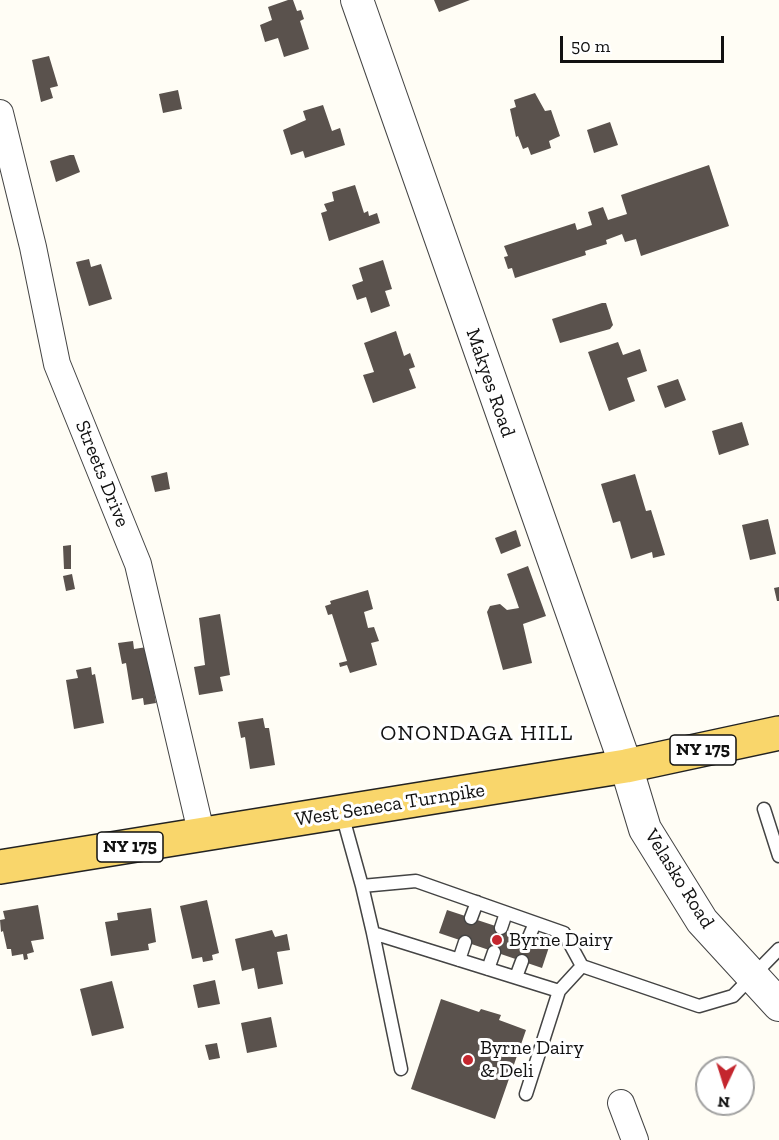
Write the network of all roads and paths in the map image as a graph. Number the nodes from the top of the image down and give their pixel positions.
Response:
1 (357, 0) edge
2 (0, 113) edge
3 (779, 734) edge
4 (626, 766) junction
5 (764, 809) dead end
6 (342, 813) junction
7 (202, 836) junction
8 (779, 856) edge
9 (0, 867) edge
10 (362, 886) junction
11 (477, 902) junction
12 (506, 913) junction
13 (471, 918) dead end
14 (535, 923) junction
15 (501, 928) dead end
16 (373, 933) junction
17 (530, 937) dead end
18 (465, 942) dead end
19 (779, 949) edge
20 (494, 952) dead end
21 (459, 960) junction
22 (522, 961) dead end
23 (582, 966) junction
24 (488, 969) junction
25 (751, 975) junction
26 (516, 977) junction
27 (559, 991) junction
28 (779, 1005) edge
29 (401, 1069) dead end
30 (526, 1094) dead end
31 (621, 1103) dead end
32 (635, 1140) edge

1 - 4 street, Makyes Road
2 - 7 street, Streets Drive
3 - 4 main road, West Seneca Turnpike / NY 175
4 - 6 main road, West Seneca Turnpike / NY 175
4 - 25 street, Velasko Road
5 - 8 lane
6 - 7 main road, West Seneca Turnpike / NY 175
6 - 10 lane
7 - 9 main road, West Seneca Turnpike / NY 175
10 - 11 lane
10 - 16 lane
11 - 12 lane
11 - 13 lane
12 - 14 lane
12 - 15 lane
14 - 17 lane
14 - 23 lane
16 - 21 lane
16 - 29 lane
18 - 21 lane
19 - 25 lane
20 - 24 lane
21 - 24 lane
22 - 26 lane
23 - 25 lane
23 - 27 lane
24 - 26 lane
25 - 28 street, Velasko Road
26 - 27 lane
27 - 30 lane
31 - 32 street

